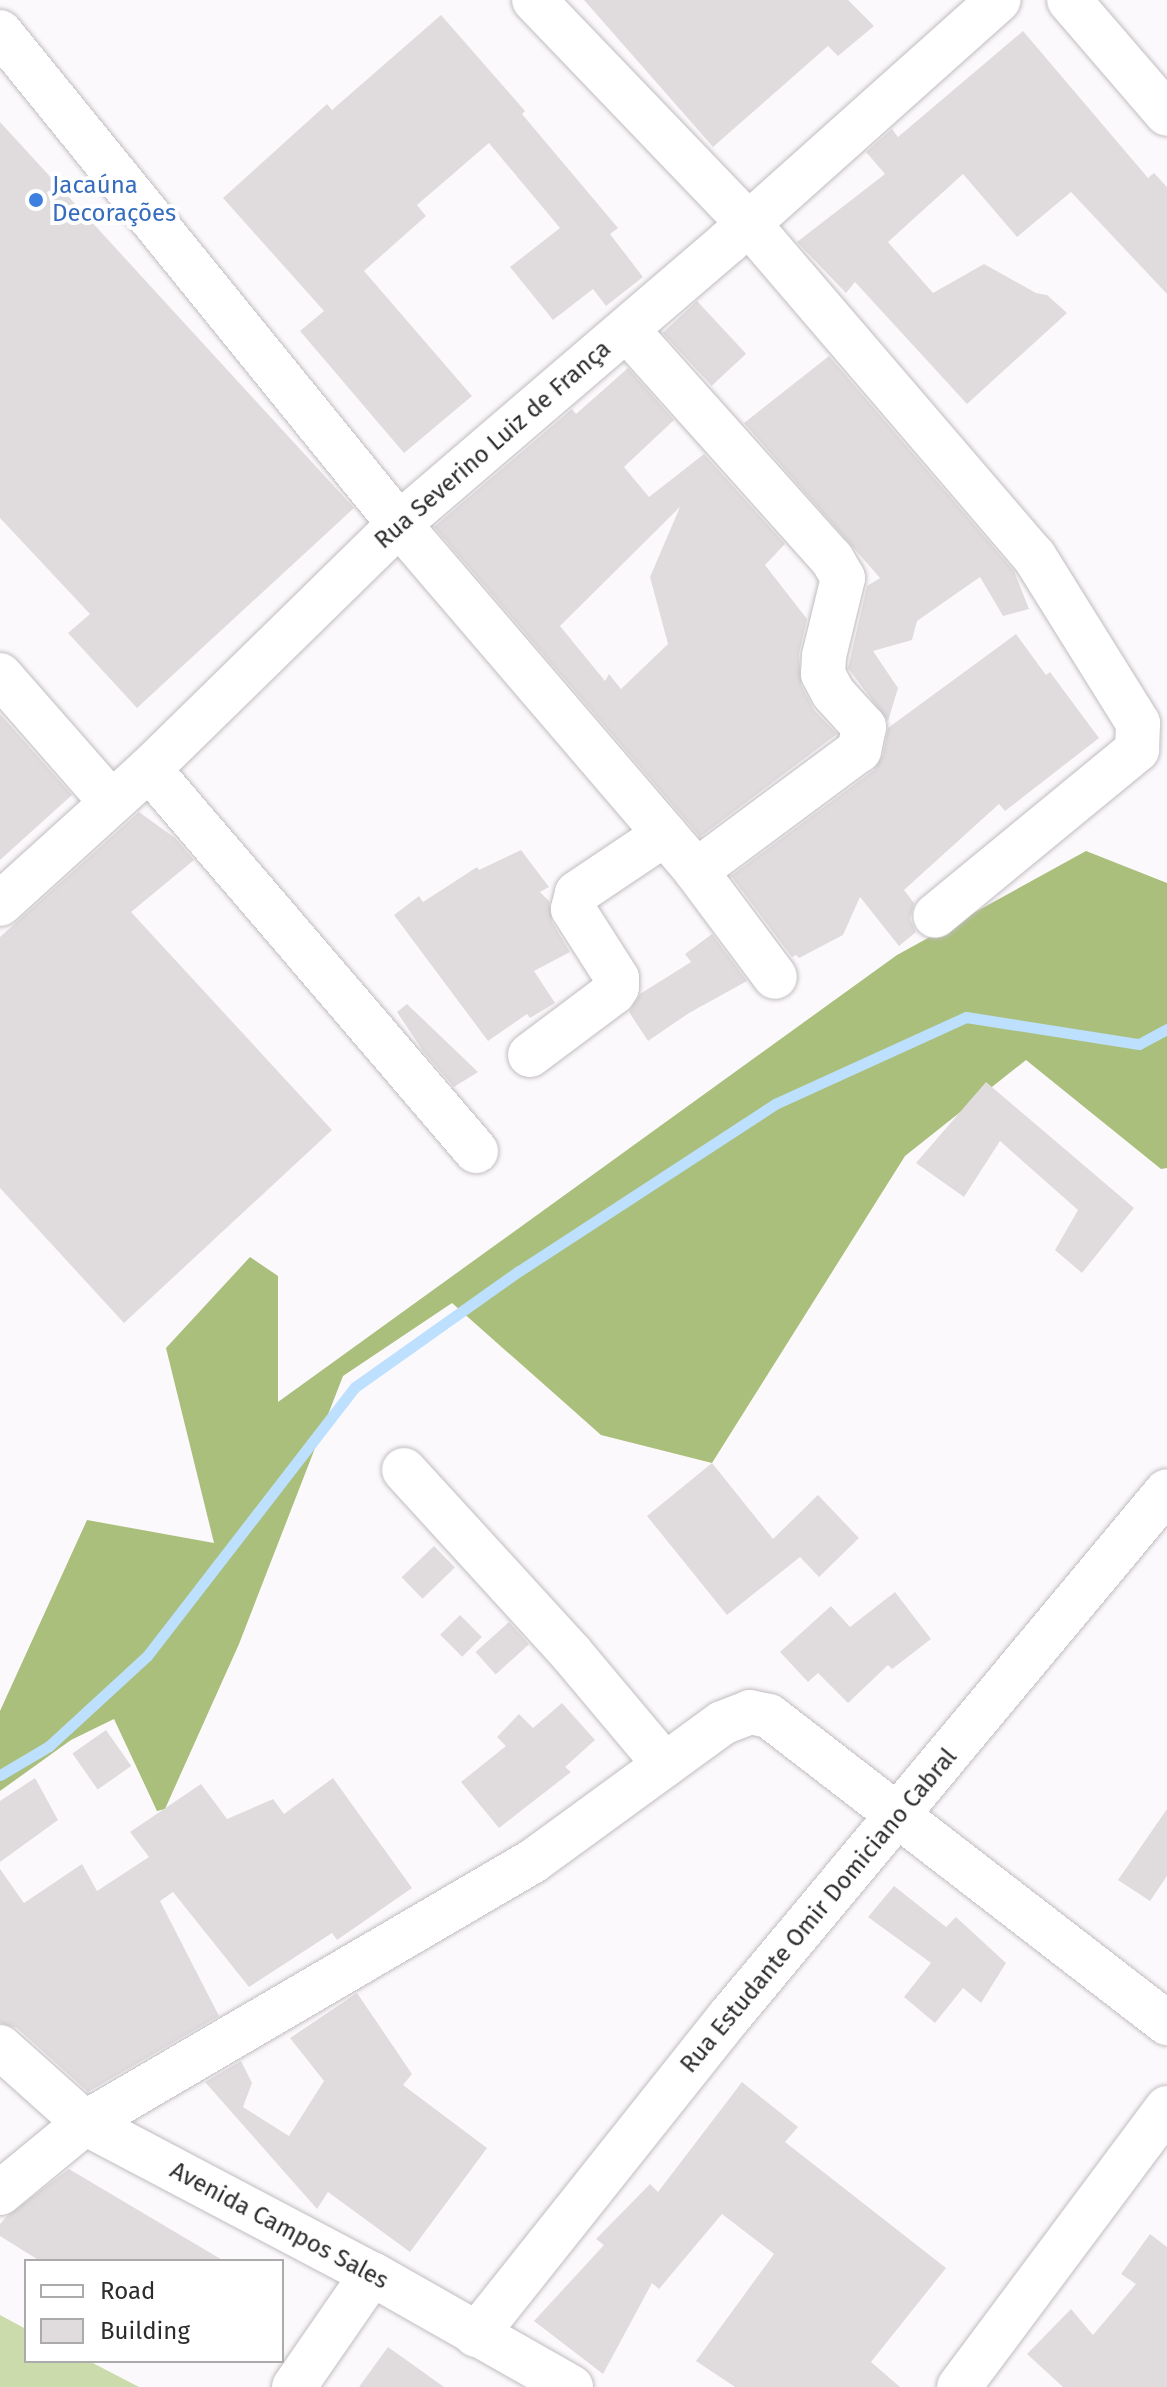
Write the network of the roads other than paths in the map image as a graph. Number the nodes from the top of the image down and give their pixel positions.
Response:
1 (534, 0) edge
2 (999, 0) edge
3 (1069, 0) edge
4 (0, 32) edge
5 (1167, 114) edge
6 (749, 224) junction
7 (627, 330) junction
8 (399, 524) junction
9 (0, 675) edge
10 (149, 769) junction
11 (111, 802) junction
12 (665, 834) junction
13 (696, 871) junction
14 (0, 904) edge
15 (935, 916) dead end
16 (775, 977) dead end
17 (530, 1055) dead end
18 (476, 1151) dead end
19 (404, 1470) dead end
20 (1166, 1497) edge
21 (665, 1765) junction
22 (898, 1814) junction
23 (1167, 2023) edge
24 (0, 2047) edge
25 (1167, 2108) edge
26 (85, 2123) junction
27 (0, 2193) edge
28 (372, 2274) junction
29 (476, 2335) junction
30 (294, 2387) edge
31 (571, 2387) edge
32 (959, 2387) edge

1 - 6 street
2 - 6 street, Rua Severino Luiz de França
3 - 5 street
4 - 8 street
6 - 7 street, Rua Severino Luiz de França
6 - 15 street
7 - 8 street, Rua Severino Luiz de França
7 - 13 street
8 - 10 street, Rua Severino Luiz de França
8 - 12 street
9 - 11 street
10 - 11 street, Rua Severino Luiz de França
10 - 18 street
11 - 14 street, Rua Severino Luiz de França
12 - 13 street
12 - 17 street
13 - 16 street
19 - 21 street
20 - 22 street, Rua Estudante Omir Domiciano Cabral
21 - 22 street
21 - 26 street
22 - 23 street
22 - 29 street, Rua Estudante Omir Domiciano Cabral
24 - 26 street, Avenida Campos Sales
25 - 32 street
26 - 27 street
26 - 28 street, Avenida Campos Sales
28 - 29 street, Avenida Campos Sales
28 - 30 street
29 - 31 street, Avenida Campos Sales

